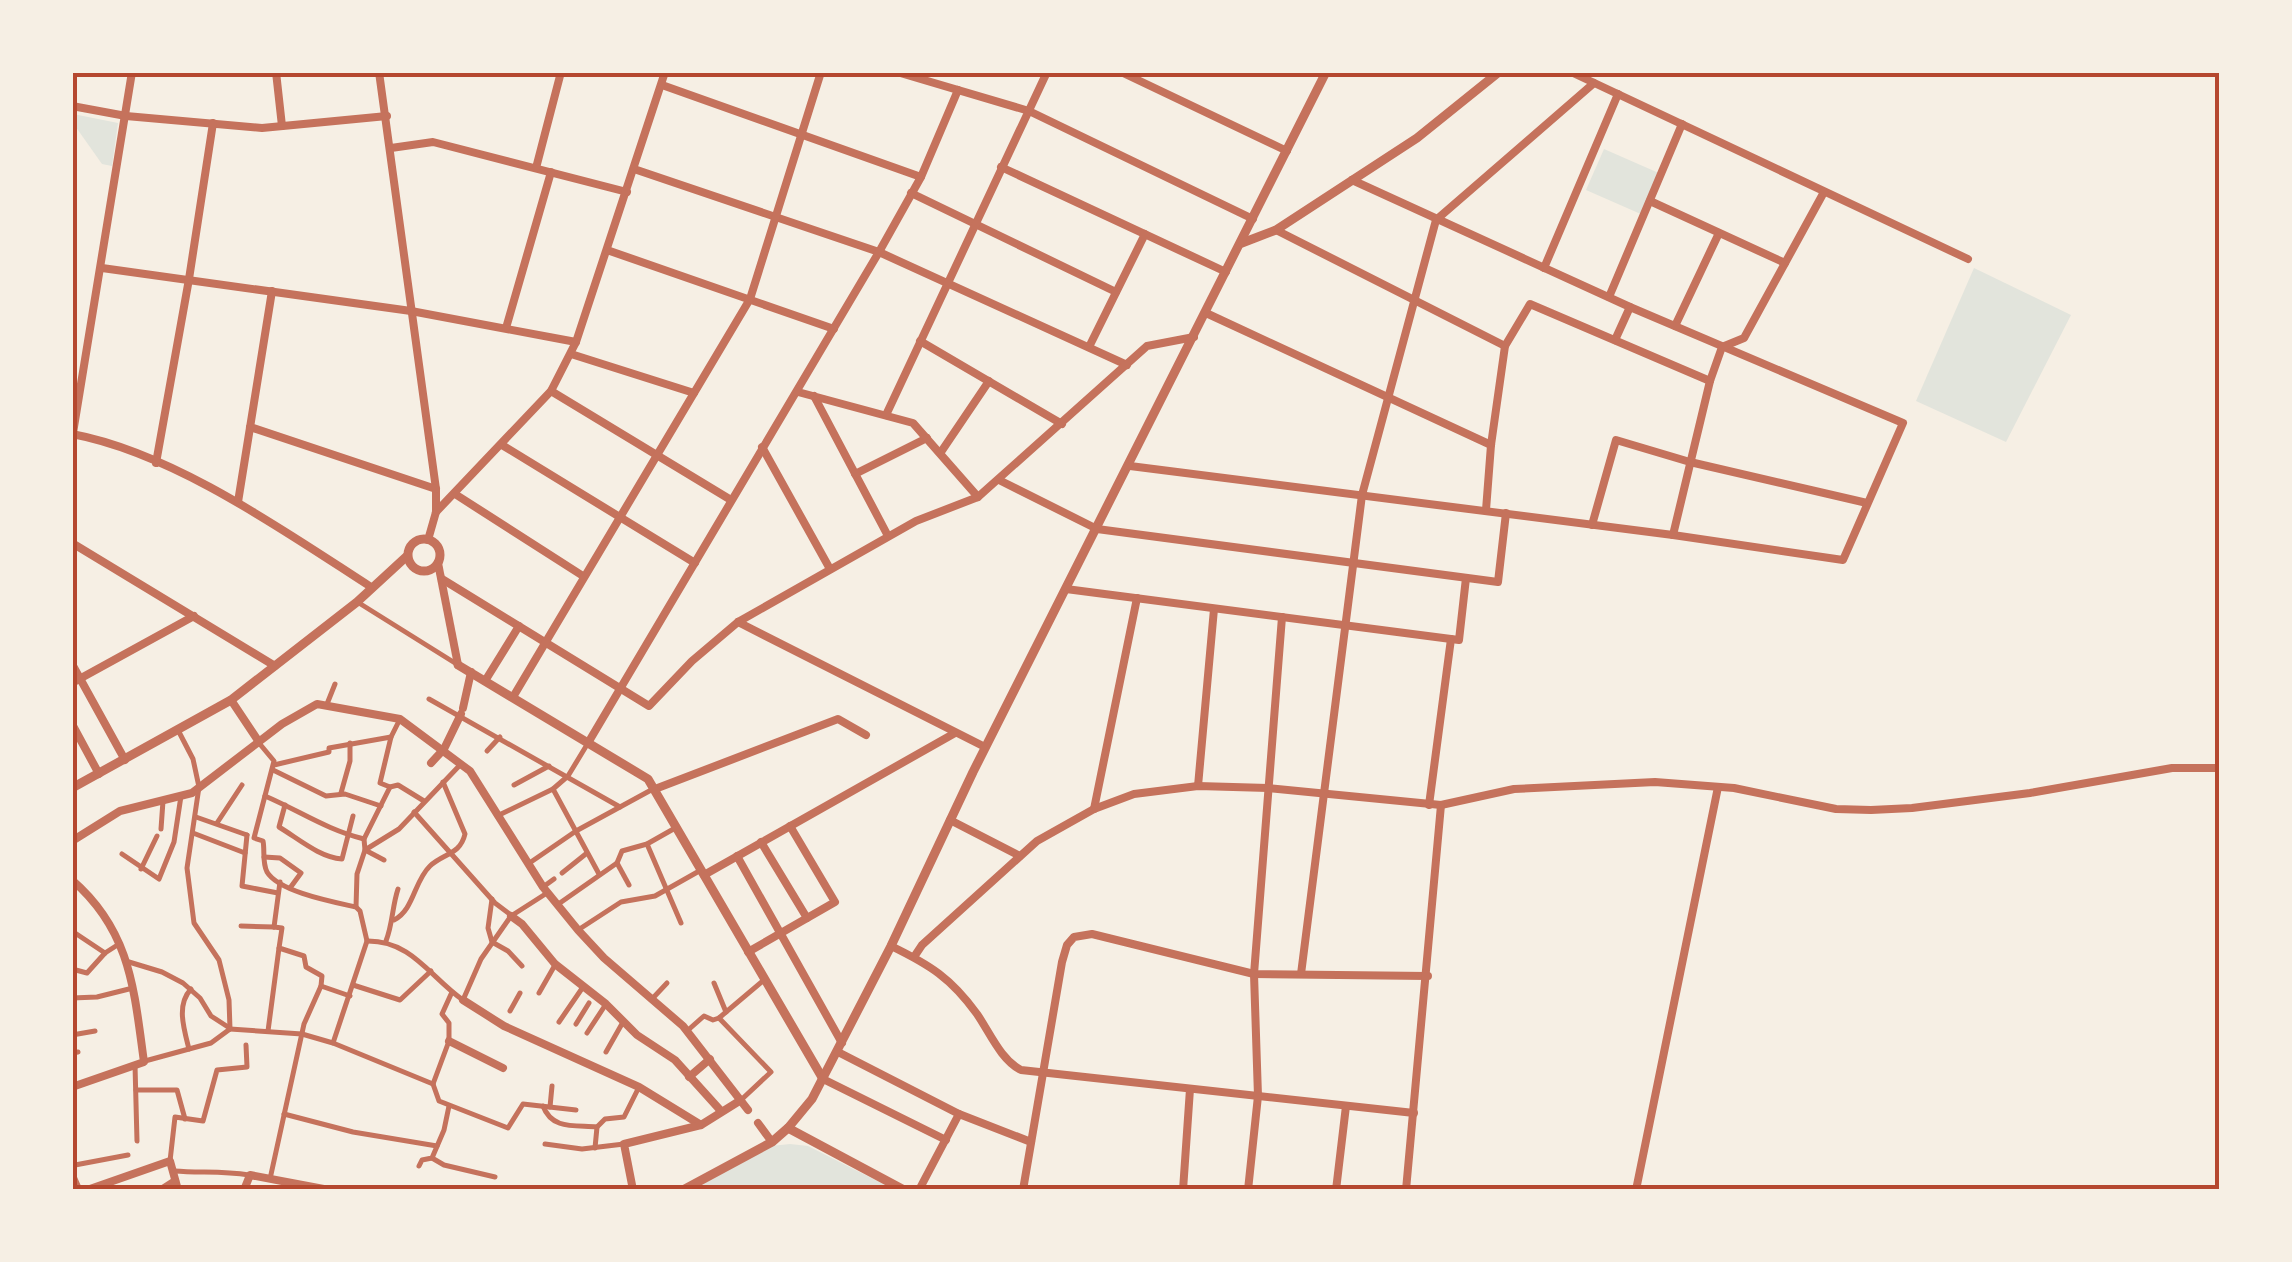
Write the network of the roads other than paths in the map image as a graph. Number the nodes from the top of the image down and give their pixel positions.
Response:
1 (132, 72) edge
2 (276, 72) edge
3 (379, 72) edge
4 (561, 72) edge
5 (666, 72) edge
6 (822, 72) edge
7 (897, 72) edge
8 (1047, 72) edge
9 (1121, 72) edge
10 (1326, 72) edge
11 (1499, 72) edge
12 (1570, 72) edge
13 (1594, 82) junction
14 (662, 85) junction
15 (958, 90) junction
16 (1618, 94) junction
17 (72, 106) edge
18 (1029, 112) junction
19 (126, 116) junction
20 (387, 116) junction
21 (212, 123) junction
22 (1682, 124) junction
23 (282, 126) junction
24 (803, 135) junction
25 (391, 148) junction
26 (1287, 150) junction
27 (1001, 167) junction
28 (536, 168) junction
29 (634, 170) junction
30 (551, 172) junction
31 (921, 177) junction
32 (1352, 180) junction
33 (627, 192) junction
34 (1824, 192) junction
35 (911, 193) junction
36 (1650, 201) junction
37 (776, 218) junction
38 (1253, 219) junction
39 (1436, 220) junction
40 (975, 225) junction
41 (1276, 230) junction
42 (1720, 233) junction
43 (1144, 234) junction
44 (1242, 242) junction
45 (607, 250) junction
46 (878, 252) junction
47 (1968, 259) dead end
48 (1785, 262) junction
49 (102, 268) junction
50 (1544, 268) junction
51 (1226, 272) junction
52 (190, 279) junction
53 (948, 281) junction
54 (272, 290) junction
55 (1116, 292) junction
56 (1609, 297) junction
57 (750, 299) junction
58 (1412, 300) junction
59 (1630, 307) junction
60 (411, 310) junction
61 (1206, 313) junction
62 (1675, 326) junction
63 (506, 328) junction
64 (834, 328) junction
65 (1194, 336) junction
66 (1615, 340) junction
67 (920, 341) junction
68 (576, 342) junction
69 (1505, 346) junction
70 (1089, 347) junction
71 (1722, 348) junction
72 (571, 354) junction
73 (1127, 365) junction
74 (72, 374) edge
75 (84, 378) junction
76 (989, 381) junction
77 (1710, 381) junction
78 (551, 392) junction
79 (798, 392) junction
80 (694, 393) junction
81 (814, 396) junction
82 (1386, 398) junction
83 (886, 415) junction
84 (1062, 424) junction
85 (250, 428) junction
86 (73, 436) edge
87 (927, 438) junction
88 (1491, 445) junction
89 (502, 446) junction
90 (762, 447) junction
91 (940, 452) junction
92 (656, 456) junction
93 (1690, 462) junction
94 (156, 463) junction
95 (1130, 466) junction
96 (856, 474) junction
97 (999, 480) junction
98 (436, 489) junction
99 (455, 494) junction
100 (1362, 494) junction
101 (978, 497) junction
102 (731, 500) junction
103 (238, 502) junction
104 (1866, 503) junction
105 (1486, 510) junction
106 (436, 512) junction
107 (1506, 513) junction
108 (619, 518) junction
109 (1592, 525) junction
110 (1097, 530) junction
111 (1673, 535) junction
112 (888, 536) junction
113 (428, 540) junction
114 (72, 543) edge
115 (408, 556) junction
116 (438, 563) junction
117 (695, 563) junction
118 (1353, 564) junction
119 (830, 569) junction
120 (583, 576) junction
121 (1466, 578) junction
122 (442, 579) junction
123 (370, 587) junction
124 (1066, 589) junction
125 (1137, 598) junction
126 (357, 602) junction
127 (1214, 608) junction
128 (194, 616) junction
129 (1282, 617) junction
130 (738, 622) junction
131 (519, 626) junction
132 (1346, 626) junction
133 (1451, 639) junction
134 (546, 643) junction
135 (72, 664) edge
136 (458, 665) junction
137 (275, 666) junction
138 (471, 672) junction
139 (76, 681) edge
140 (485, 681) junction
141 (335, 684) dead end
142 (621, 688) junction
143 (513, 697) junction
144 (429, 699) dead end
145 (231, 700) junction
146 (327, 705) junction
147 (462, 712) junction
148 (400, 718) junction
149 (72, 724) edge
150 (179, 732) junction
151 (955, 733) junction
152 (866, 734) dead end
153 (500, 737) junction
154 (391, 738) junction
155 (364, 741) junction
156 (259, 742) junction
157 (350, 743) junction
158 (588, 743) junction
159 (986, 747) junction
160 (444, 749) junction
161 (487, 751) dead end
162 (364, 754) dead end
163 (316, 756) junction
164 (125, 760) junction
165 (432, 763) dead end
166 (462, 763) junction
167 (312, 765) dead end
168 (549, 766) junction
169 (273, 767) junction
170 (2220, 768) edge
171 (99, 774) junction
172 (568, 776) junction
173 (443, 782) junction
174 (242, 785) dead end
175 (514, 785) dead end
176 (1198, 786) junction
177 (199, 787) junction
178 (390, 787) junction
179 (1718, 787) junction
180 (72, 788) edge
181 (552, 788) junction
182 (1268, 788) junction
183 (655, 789) junction
184 (341, 793) junction
185 (1324, 794) junction
186 (182, 796) junction
187 (265, 796) junction
188 (164, 798) junction
189 (424, 801) junction
190 (285, 805) junction
191 (1428, 805) junction
192 (381, 806) junction
193 (1441, 806) junction
194 (620, 807) junction
195 (1094, 809) junction
196 (414, 812) junction
197 (196, 816) junction
198 (353, 816) dead end
199 (497, 816) junction
200 (950, 820) junction
201 (217, 823) junction
202 (790, 826) junction
203 (677, 827) junction
204 (161, 829) dead end
205 (576, 832) junction
206 (194, 833) junction
207 (348, 835) junction
208 (158, 836) dead end
209 (251, 836) junction
210 (364, 839) junction
211 (73, 840) edge
212 (761, 842) junction
213 (647, 844) junction
214 (366, 850) junction
215 (588, 852) junction
216 (246, 853) junction
217 (122, 854) dead end
218 (454, 854) junction
219 (736, 856) junction
220 (1020, 856) junction
221 (263, 857) junction
222 (384, 860) dead end
223 (617, 863) junction
224 (528, 864) junction
225 (141, 869) junction
226 (562, 873) dead end
227 (702, 873) junction
228 (598, 874) junction
229 (554, 879) dead end
230 (72, 880) edge
231 (280, 882) junction
232 (629, 885) dead end
233 (290, 888) junction
234 (668, 888) junction
235 (398, 889) dead end
236 (545, 890) junction
237 (278, 894) junction
238 (492, 899) junction
239 (557, 905) junction
240 (356, 907) junction
241 (511, 916) junction
242 (806, 918) junction
243 (394, 920) junction
244 (681, 923) dead end
245 (241, 926) dead end
246 (274, 926) junction
247 (578, 930) junction
248 (72, 931) edge
249 (780, 933) junction
250 (367, 941) junction
251 (386, 941) junction
252 (492, 942) junction
253 (118, 944) junction
254 (891, 946) junction
255 (279, 948) junction
256 (748, 952) junction
257 (105, 953) junction
258 (914, 957) junction
259 (129, 962) junction
260 (555, 964) junction
261 (522, 966) dead end
262 (72, 969) edge
263 (431, 971) junction
264 (1254, 974) junction
265 (1301, 974) junction
266 (1428, 976) junction
267 (764, 980) junction
268 (667, 983) dead end
269 (714, 983) dead end
270 (353, 985) junction
271 (321, 986) junction
272 (583, 987) junction
273 (133, 988) junction
274 (191, 988) junction
275 (452, 992) junction
276 (520, 992) dead end
277 (540, 993) dead end
278 (350, 996) junction
279 (72, 998) edge
280 (592, 999) junction
281 (652, 999) junction
282 (463, 1000) junction
283 (606, 1004) junction
284 (510, 1011) dead end
285 (722, 1015) junction
286 (558, 1022) dead end
287 (623, 1022) junction
288 (576, 1024) dead end
289 (230, 1029) junction
290 (268, 1030) junction
291 (687, 1030) junction
292 (95, 1031) dead end
293 (302, 1034) junction
294 (587, 1034) dead end
295 (72, 1035) edge
296 (449, 1041) junction
297 (333, 1042) junction
298 (246, 1045) dead end
299 (840, 1048) junction
300 (189, 1049) junction
301 (606, 1052) dead end
302 (710, 1059) junction
303 (140, 1063) junction
304 (503, 1068) dead end
305 (1042, 1072) junction
306 (689, 1077) junction
307 (823, 1079) junction
308 (433, 1084) junction
309 (552, 1086) dead end
310 (639, 1086) junction
311 (72, 1088) edge
312 (1190, 1089) junction
313 (136, 1090) junction
314 (1258, 1096) junction
315 (741, 1100) junction
316 (449, 1106) junction
317 (1346, 1106) junction
318 (546, 1107) junction
319 (576, 1110) dead end
320 (748, 1110) dead end
321 (721, 1111) junction
322 (1414, 1113) junction
323 (284, 1114) junction
324 (959, 1114) junction
325 (185, 1119) junction
326 (758, 1123) dead end
327 (701, 1125) junction
328 (596, 1128) junction
329 (788, 1128) junction
330 (946, 1140) junction
331 (137, 1142) dead end
332 (772, 1142) junction
333 (1030, 1142) junction
334 (545, 1144) dead end
335 (624, 1144) junction
336 (438, 1146) junction
337 (595, 1148) junction
338 (128, 1155) dead end
339 (432, 1158) junction
340 (170, 1161) junction
341 (419, 1166) dead end
342 (250, 1175) junction
343 (496, 1177) dead end
344 (270, 1179) junction
345 (176, 1181) edge
346 (83, 1190) edge
347 (161, 1190) edge
348 (244, 1190) edge
349 (329, 1190) edge
350 (633, 1190) edge
351 (683, 1190) edge
352 (904, 1190) edge
353 (920, 1190) edge
354 (1023, 1190) edge
355 (1183, 1190) edge
356 (1248, 1190) edge
357 (1336, 1190) edge
358 (1406, 1190) edge
359 (1636, 1190) edge

1 - 19 street
2 - 23 street
3 - 20 street
4 - 28 street
5 - 14 street
6 - 24 street
7 - 15 street
8 - 18 street
9 - 26 street
10 - 26 street
11 - 32 street
12 - 13 street
13 - 16 street
13 - 39 street
14 - 24 street
14 - 29 street
15 - 18 street
15 - 31 street
16 - 22 street
16 - 50 street
17 - 19 street
18 - 27 street
18 - 38 street
19 - 21 street
19 - 49 street
20 - 23 street
20 - 25 street
21 - 23 street
21 - 52 street
22 - 34 street
22 - 36 street
24 - 31 street
24 - 37 street
25 - 28 street
25 - 60 street
26 - 38 street
27 - 40 street
27 - 43 street
28 - 30 street
29 - 33 street
29 - 37 street
30 - 33 street
30 - 63 street
31 - 35 street
32 - 39 street
32 - 41 street
33 - 45 street
34 - 47 street
34 - 48 street
35 - 40 street
35 - 46 street
36 - 42 street
36 - 56 street
37 - 46 street
37 - 57 street
38 - 44 street
39 - 50 street
39 - 58 street
40 - 53 street
40 - 55 street
41 - 44 street
41 - 58 street
42 - 48 street
42 - 62 street
43 - 51 street
43 - 55 street
44 - 51 street
45 - 57 street
45 - 68 street
46 - 53 street
46 - 64 street
48 - 71 street
49 - 52 street
49 - 75 street
50 - 56 street
51 - 61 street
52 - 54 street
52 - 94 street
53 - 67 street
53 - 70 street
54 - 60 street
54 - 85 street
55 - 70 street
56 - 59 street
57 - 64 street
57 - 80 street
58 - 69 street
58 - 82 street
59 - 62 street
59 - 66 street
60 - 63 street
60 - 98 street
61 - 65 street
61 - 82 street
62 - 71 street
63 - 68 street
64 - 79 street
65 - 73 street
65 - 95 street
66 - 69 street
66 - 77 street
67 - 76 street
67 - 83 street
68 - 72 street
69 - 88 street
70 - 73 street
71 - 77 street
71 - 104 street
72 - 78 street
72 - 80 street
73 - 84 street
74 - 75 street
75 - 86 street
76 - 84 street
76 - 91 street
77 - 93 street
78 - 89 street
78 - 92 street
79 - 81 street
79 - 90 street
80 - 92 street
81 - 83 street
81 - 96 street
82 - 88 street
82 - 100 street
83 - 87 street
84 - 97 street
85 - 98 street
85 - 103 street
86 - 94 street
87 - 91 street
87 - 96 street
88 - 105 street
89 - 99 street
89 - 108 street
90 - 102 street
90 - 119 street
91 - 101 street
92 - 102 street
92 - 108 street
93 - 104 street
93 - 109 street
93 - 111 street
94 - 103 street
95 - 100 street
95 - 110 street
96 - 112 street
97 - 101 street
97 - 110 street
98 - 106 street
99 - 106 street
99 - 120 street
100 - 105 street
100 - 118 street
101 - 112 street
102 - 117 street
103 - 123 street
104 - 111 street
105 - 107 street
106 - 113 street
107 - 109 street
107 - 121 street
108 - 117 street
108 - 120 street
109 - 111 street
110 - 118 street
110 - 124 street
112 - 119 street
113 - 115 street
113 - 116 street
114 - 128 street
115 - 116 street
115 - 123 street
116 - 122 street
117 - 142 street
118 - 121 street
118 - 132 street
119 - 130 street
120 - 134 street
121 - 133 street
122 - 131 street
122 - 136 street
123 - 126 street
124 - 125 street
124 - 159 street
125 - 127 street
125 - 195 street
126 - 136 street
126 - 137 street
127 - 129 street
127 - 176 street
128 - 137 street
128 - 139 street
129 - 132 street
129 - 182 street
130 - 142 street
130 - 151 street
131 - 134 street
131 - 140 street
132 - 133 street
132 - 185 street
133 - 191 street
134 - 142 street
134 - 143 street
135 - 139 street
136 - 138 street
137 - 145 street
138 - 140 street
138 - 147 street
139 - 164 street
140 - 143 street
141 - 146 street
142 - 158 street
143 - 158 street
144 - 147 street
145 - 150 street
145 - 156 street
146 - 148 street
146 - 156 street
147 - 153 street
147 - 160 street
148 - 154 street
148 - 160 street
149 - 171 street
150 - 164 street
150 - 177 street
151 - 159 street
151 - 202 street
152 - 183 street
153 - 161 street
153 - 168 street
154 - 155 street
154 - 178 street
155 - 157 street
155 - 162 street
156 - 169 street
156 - 177 street
157 - 163 street
157 - 184 street
158 - 172 street
158 - 183 street
159 - 200 street
160 - 165 street
160 - 166 street
163 - 167 street
163 - 169 street
164 - 171 street
166 - 173 street
166 - 199 street
168 - 172 street
168 - 175 street
169 - 184 street
169 - 187 street
170 - 179 street
171 - 180 street
172 - 181 street
172 - 194 street
173 - 189 street
173 - 218 street
174 - 201 street
176 - 182 street
176 - 195 street
177 - 186 street
177 - 197 street
178 - 189 street
178 - 192 street
179 - 193 street
179 - 359 street
181 - 199 street
181 - 205 street
182 - 185 street
182 - 264 street
183 - 194 street
183 - 203 street
184 - 192 street
185 - 191 street
185 - 265 street
186 - 188 street
186 - 225 street
187 - 190 street
187 - 209 street
188 - 204 street
188 - 211 street
189 - 196 street
190 - 207 street
190 - 207 street
191 - 193 street
192 - 210 street
193 - 266 street
194 - 205 street
195 - 220 street
196 - 214 street
196 - 218 street
197 - 201 street
197 - 206 street
198 - 207 street
199 - 224 street
200 - 220 street
200 - 254 street
201 - 209 street
202 - 212 street
202 - 242 street
203 - 213 street
203 - 227 street
205 - 215 street
205 - 224 street
206 - 216 street
206 - 289 street
207 - 210 street
208 - 225 street
209 - 216 street
209 - 221 street
210 - 214 street
212 - 219 street
212 - 242 street
213 - 223 street
213 - 234 street
214 - 222 street
214 - 240 street
215 - 226 street
215 - 228 street
216 - 237 street
217 - 225 street
218 - 238 street
218 - 243 street
219 - 227 street
219 - 249 street
220 - 258 street
221 - 231 street
221 - 233 street
223 - 228 street
223 - 232 street
224 - 236 street
227 - 234 street
227 - 256 street
228 - 239 street
229 - 236 street
230 - 253 street
231 - 233 street
231 - 237 street
233 - 240 street
234 - 244 street
234 - 247 street
235 - 243 street
236 - 239 street
236 - 241 street
237 - 246 street
238 - 241 street
238 - 252 street
239 - 247 street
240 - 250 street
241 - 252 street
241 - 260 street
242 - 249 street
243 - 251 street
245 - 246 street
246 - 255 street
247 - 281 street
248 - 257 street
249 - 256 street
249 - 299 street
250 - 251 street
250 - 270 street
251 - 263 street
252 - 261 street
252 - 282 street
253 - 257 street
253 - 259 street
254 - 258 street
254 - 299 street
255 - 271 street
255 - 290 street
256 - 267 street
257 - 262 street
258 - 305 street
259 - 273 street
259 - 274 street
260 - 272 street
260 - 277 street
263 - 270 street
263 - 275 street
264 - 265 street
264 - 305 street
264 - 314 street
265 - 266 street
266 - 322 street
267 - 285 street
267 - 307 street
268 - 281 street
269 - 285 street
270 - 278 street
271 - 278 street
271 - 293 street
272 - 280 street
272 - 286 street
273 - 279 street
273 - 303 street
274 - 289 street
274 - 300 street
275 - 282 street
275 - 296 street
276 - 284 street
278 - 297 street
280 - 283 street
280 - 288 street
281 - 291 street
282 - 310 street
283 - 287 street
283 - 294 street
285 - 291 street
285 - 315 street
287 - 301 street
287 - 306 street
289 - 290 street
289 - 300 street
290 - 293 street
291 - 302 street
292 - 295 street
293 - 297 street
293 - 323 street
296 - 304 street
296 - 308 street
297 - 308 street
298 - 325 street
299 - 307 street
299 - 324 street
300 - 303 street
302 - 306 street
302 - 315 street
303 - 311 street
303 - 313 street
305 - 312 street
305 - 333 street
306 - 321 street
307 - 329 street
307 - 330 street
308 - 316 street
309 - 318 street
310 - 327 street
310 - 328 street
312 - 314 street
312 - 355 street
313 - 325 street
313 - 331 street
314 - 317 street
314 - 356 street
315 - 320 street
315 - 321 street
316 - 318 street
316 - 336 street
317 - 322 street
317 - 357 street
318 - 319 street
318 - 328 street
321 - 327 street
322 - 358 street
323 - 336 street
323 - 344 street
324 - 330 street
324 - 333 street
325 - 340 street
326 - 332 street
327 - 335 street
328 - 337 street
329 - 332 street
329 - 352 street
330 - 353 street
332 - 351 street
333 - 354 street
334 - 337 street
335 - 337 street
335 - 350 street
336 - 339 street
338 - 346 street
339 - 341 street
339 - 343 street
340 - 345 street
340 - 346 street
342 - 344 street
342 - 345 street
342 - 348 street
344 - 349 street
345 - 347 street

